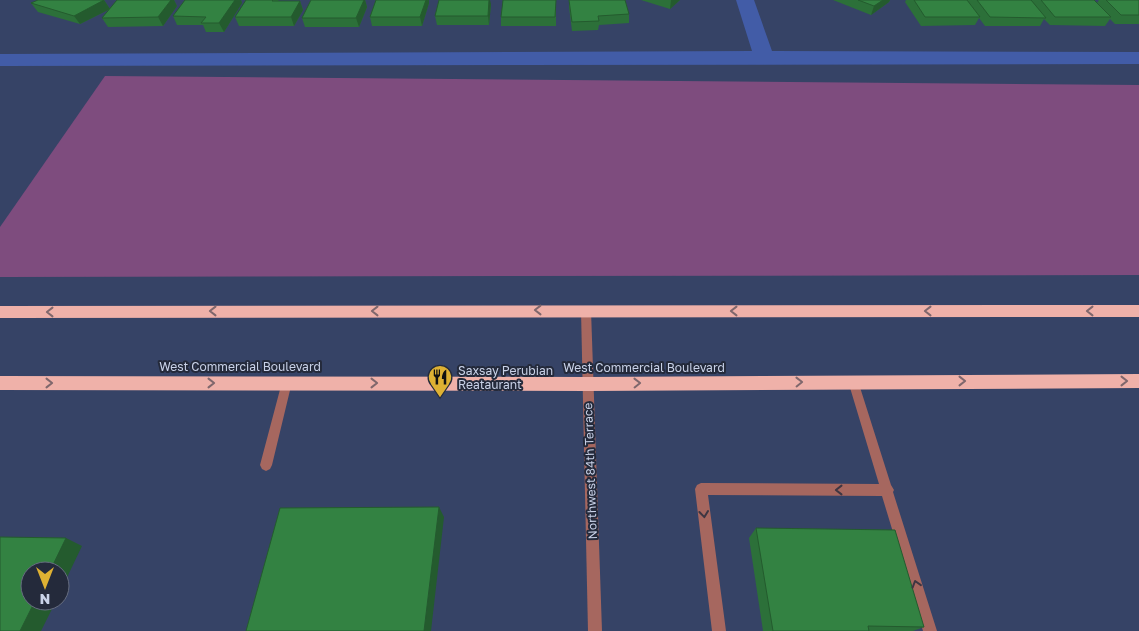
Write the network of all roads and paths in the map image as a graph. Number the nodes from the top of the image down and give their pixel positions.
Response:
1 (586, 310) junction
2 (1139, 311) edge
3 (0, 312) edge
4 (853, 381) junction
5 (1139, 381) edge
6 (287, 382) junction
7 (0, 383) edge
8 (588, 384) junction
9 (266, 465) dead end
10 (888, 490) junction
11 (595, 631) edge
12 (719, 631) edge
13 (930, 631) edge

2 -> 1 highway
1 -> 3 highway
1 - 8 street, Northwest 84th Terrace
4 -> 5 highway, West Commercial Boulevard
8 -> 4 highway, West Commercial Boulevard
4 - 10 street
7 -> 6 highway, West Commercial Boulevard
6 -> 8 highway, West Commercial Boulevard
6 - 9 street
8 - 11 street, Northwest 84th Terrace
10 -> 12 street
13 -> 10 street

